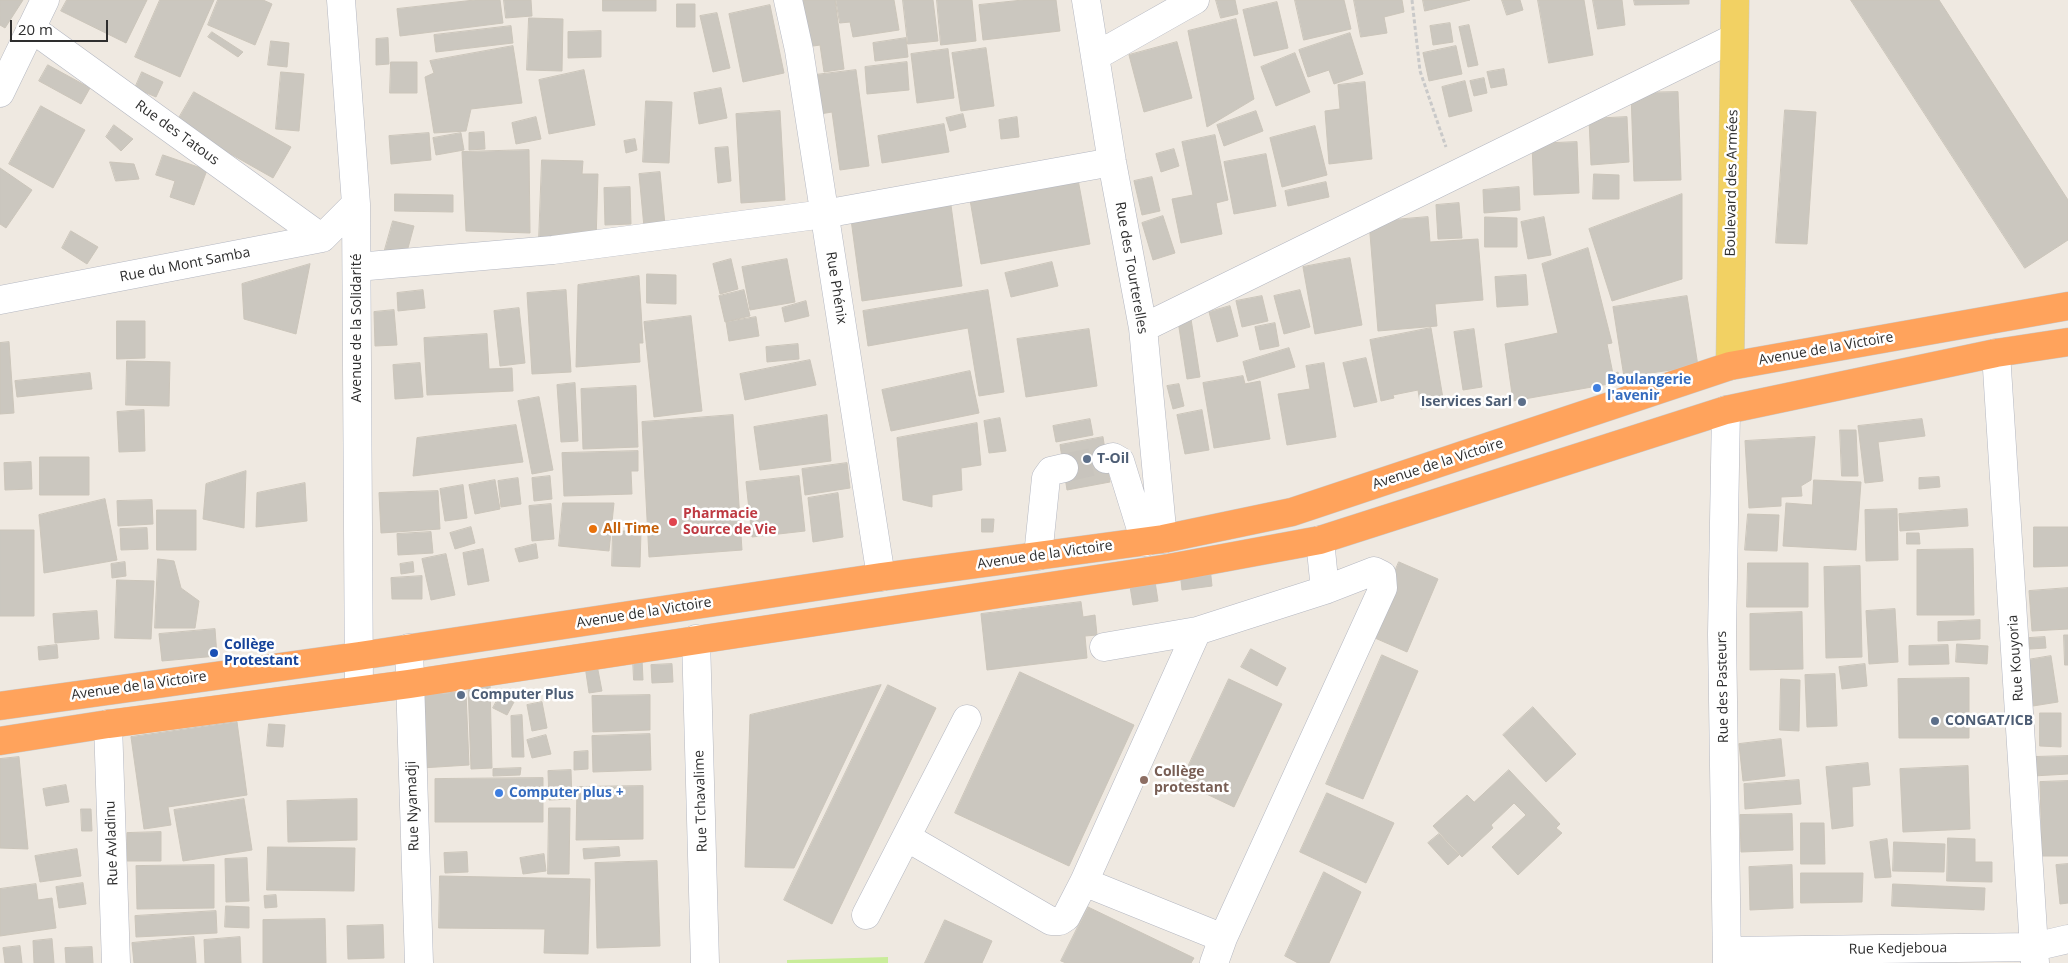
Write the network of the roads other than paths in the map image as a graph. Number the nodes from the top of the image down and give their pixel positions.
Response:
1 (45, 0) edge
2 (341, 0) edge
3 (788, 0) edge
4 (1086, 0) edge
5 (1195, 0) edge
6 (1735, 0) edge
7 (31, 28) junction
8 (1734, 38) junction
9 (1096, 56) junction
10 (0, 93) edge
11 (1112, 162) junction
12 (356, 204) junction
13 (824, 214) junction
14 (322, 238) junction
15 (357, 267) junction
16 (0, 300) edge
17 (2068, 306) edge
18 (1143, 328) junction
19 (2068, 342) edge
20 (1996, 353) junction
21 (1730, 366) junction
22 (1726, 410) junction
23 (1106, 459) dead end
24 (1064, 468) tunnel mouth
25 (1154, 540) junction
26 (1320, 540) junction
27 (1038, 556) junction
28 (881, 577) junction
29 (1325, 590) junction
30 (1197, 631) junction
31 (696, 639) junction
32 (1104, 647) dead end
33 (410, 648) junction
34 (360, 656) junction
35 (409, 684) junction
36 (359, 690) junction
37 (0, 706) edge
38 (967, 719) dead end
39 (108, 724) junction
40 (0, 741) edge
41 (906, 837) junction
42 (1084, 882) junction
43 (866, 915) dead end
44 (1223, 938) junction
45 (2068, 939) edge
46 (2034, 955) edge
47 (1727, 957) edge
48 (116, 963) edge
49 (419, 963) edge
50 (705, 963) edge
51 (1214, 963) edge

1 - 7 street
2 - 12 street, Avenue de la Solidarité
3 - 13 street, Rue Phénix
4 - 9 street, Rue des Tourterelles
5 - 9 street
6 - 8 main road, Boulevard des Armées
7 - 10 street
7 - 14 street, Rue des Tatous
8 - 18 street
8 - 21 main road, Boulevard des Armées
9 - 11 street, Rue des Tourterelles
11 - 13 street
11 - 18 street, Rue des Tourterelles
12 - 14 street
12 - 15 street, Avenue de la Solidarité
13 - 15 street
13 - 28 street, Rue Phénix
14 - 16 street, Rue du Mont Samba
15 - 34 street, Avenue de la Solidarité
17 - 21 highway, Avenue de la Victoire
18 - 25 street, Rue des Tourterelles
19 - 20 highway
20 - 22 highway
20 - 46 street, Rue Kouyoria
21 - 22 highway
21 - 25 highway, Avenue de la Victoire
22 - 26 highway
22 - 47 street, Rue des Pasteurs
23 - 25 street
24 - 27 street
25 - 27 highway, Avenue de la Victoire
26 - 29 street
26 - 31 highway
27 - 28 highway, Avenue de la Victoire
28 - 33 highway, Avenue de la Victoire
29 - 30 street
29 - 44 street
30 - 32 street
30 - 42 street
31 - 35 highway
31 - 50 street, Rue Tchavalime
33 - 34 highway, Avenue de la Victoire
33 - 35 street, Rue Nyamadji
34 - 36 street, Avenue de la Solidarité
34 - 37 highway, Avenue de la Victoire
35 - 36 highway
35 - 49 street, Rue Nyamadji
36 - 39 highway
38 - 41 street
39 - 40 highway
39 - 48 street, Rue Avladinu
41 - 42 street
41 - 43 street
42 - 44 street
44 - 51 street
45 - 46 street, Rue Kedjeboua
46 - 47 street, Rue Kedjeboua

